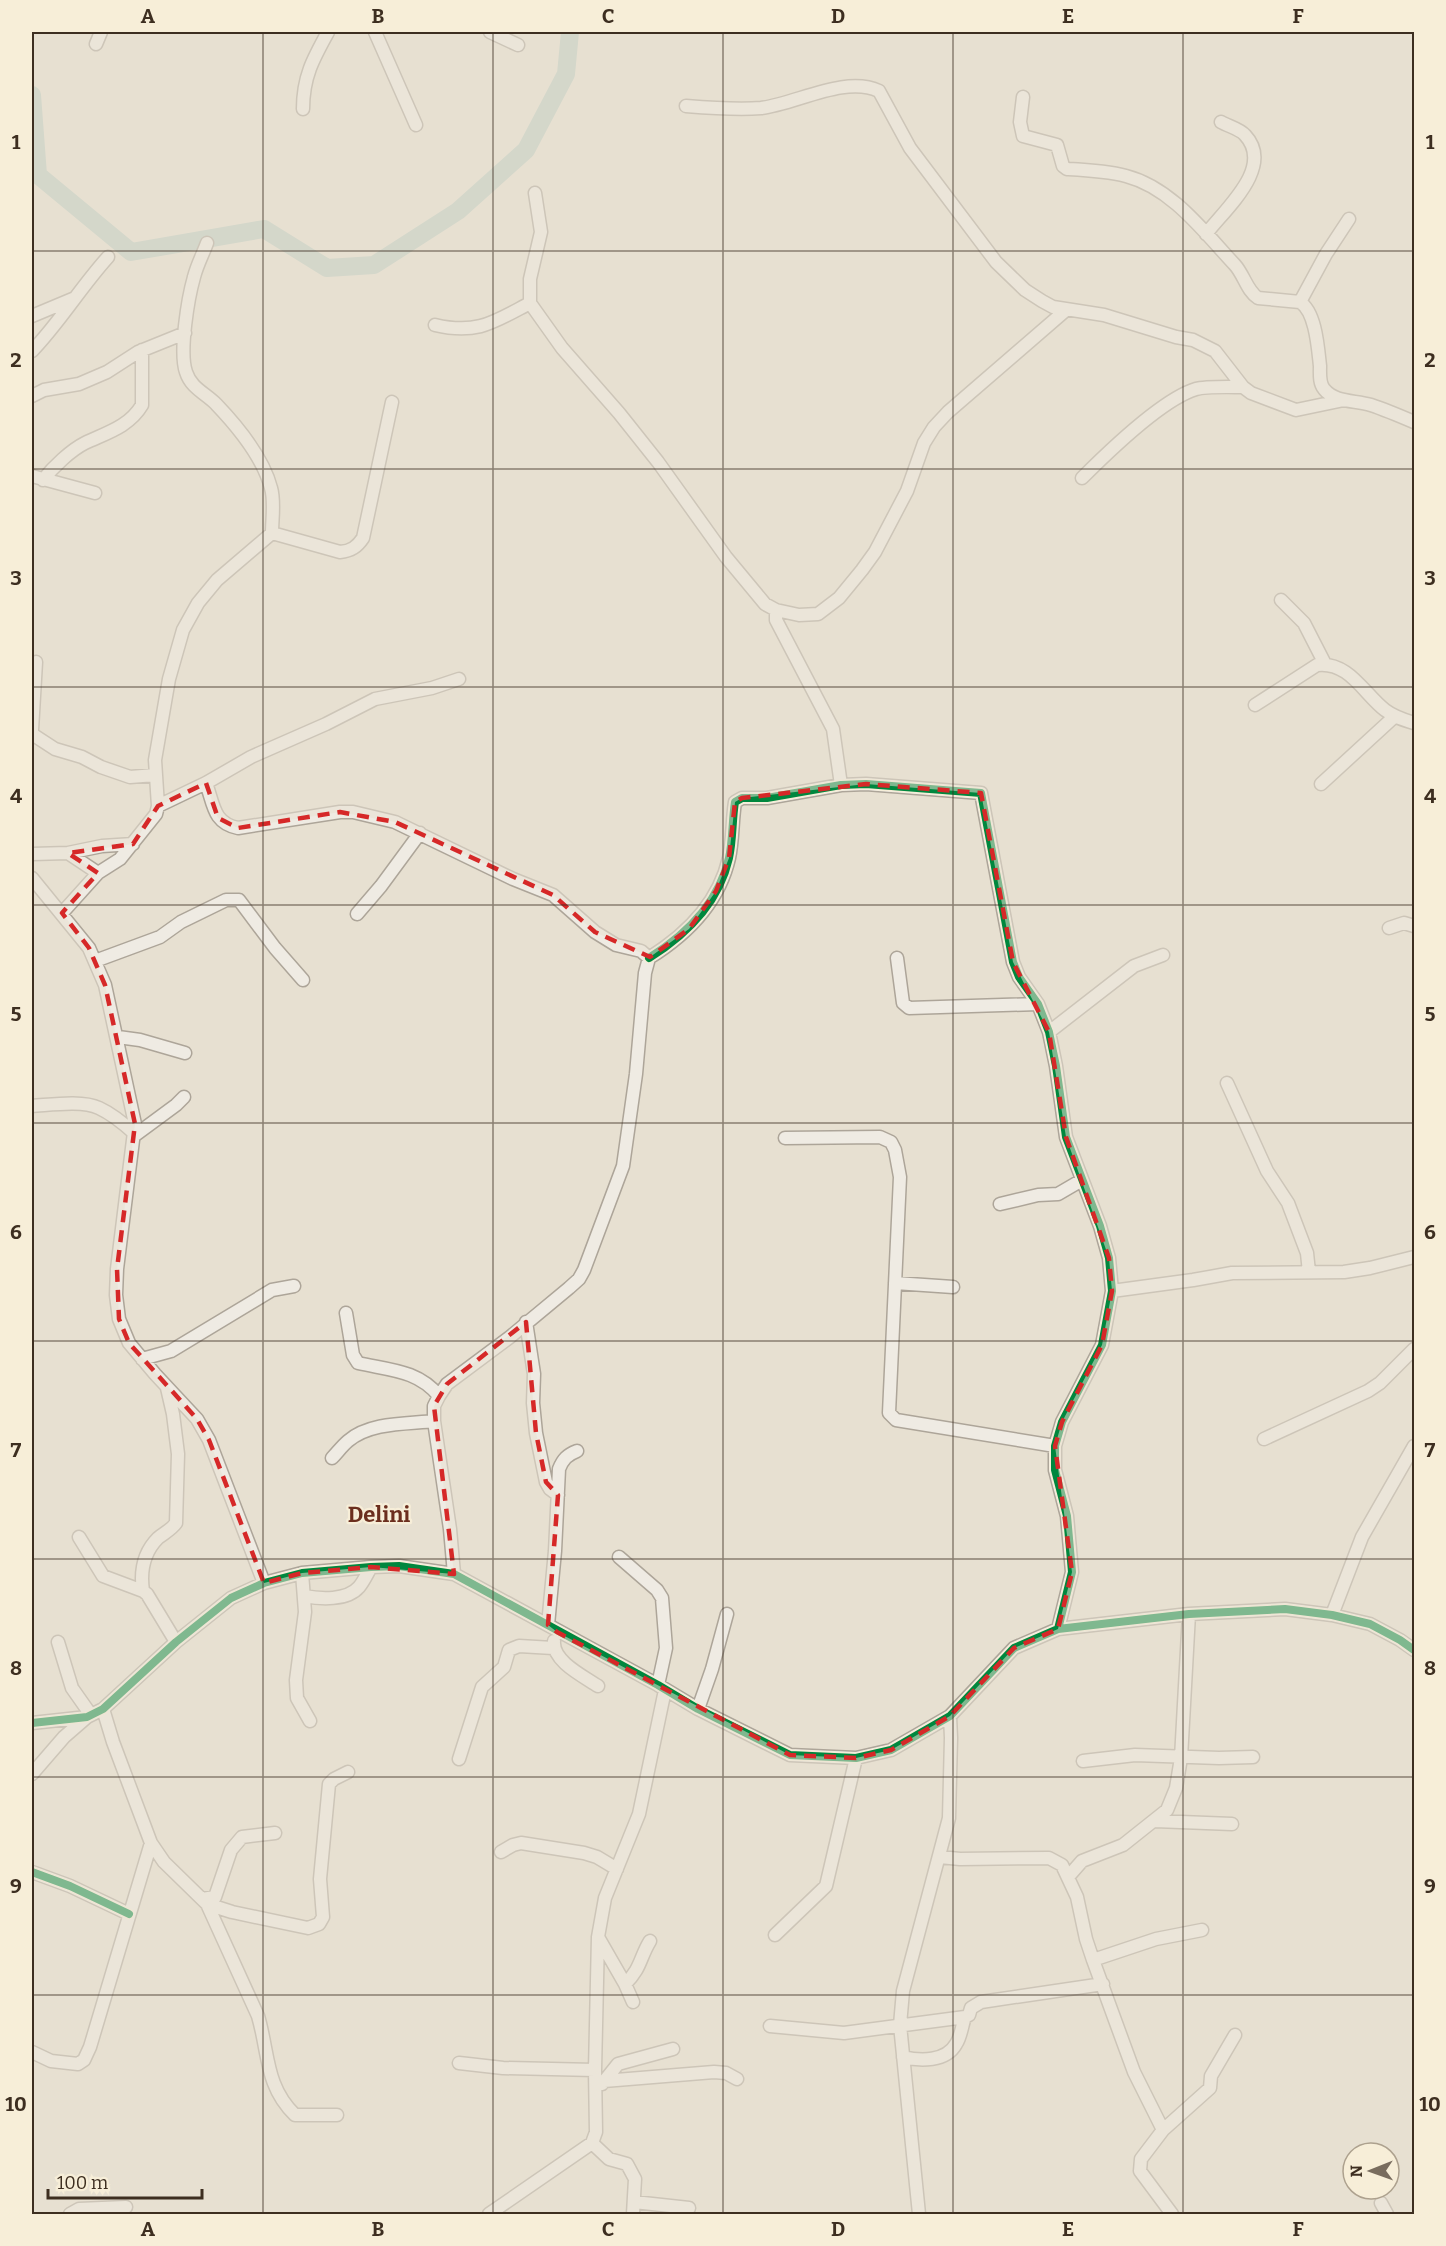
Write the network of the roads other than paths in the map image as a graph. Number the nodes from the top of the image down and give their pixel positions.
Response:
1 (101, 32) edge
2 (328, 32) edge
3 (375, 32) edge
4 (490, 32) edge
5 (96, 44) dead end
6 (518, 45) dead end
7 (1023, 97) dead end
8 (686, 106) dead end
9 (303, 109) dead end
10 (1221, 122) dead end
11 (416, 124) dead end
12 (534, 193) dead end
13 (1349, 219) dead end
14 (1206, 234) junction
15 (207, 243) dead end
16 (108, 257) dead end
17 (76, 297) junction
18 (1300, 302) junction
19 (530, 303) junction
20 (1066, 310) junction
21 (32, 316) edge
22 (435, 325) dead end
23 (185, 333) junction
24 (142, 350) junction
25 (32, 351) edge
26 (1243, 387) junction
27 (32, 396) edge
28 (1344, 400) junction
29 (392, 402) dead end
30 (1414, 422) edge
31 (37, 478) edge
32 (1082, 478) dead end
33 (95, 493) dead end
34 (272, 533) junction
35 (1281, 600) dead end
36 (776, 610) junction
37 (36, 662) dead end
38 (1325, 664) junction
39 (459, 679) dead end
40 (1255, 705) dead end
41 (1394, 717) junction
42 (1414, 723) edge
43 (32, 732) edge
44 (155, 776) junction
45 (207, 783) junction
46 (1321, 784) dead end
47 (841, 785) junction
48 (158, 806) junction
49 (420, 833) junction
50 (133, 844) junction
51 (68, 853) junction
52 (32, 854) edge
53 (98, 873) junction
54 (32, 878) edge
55 (62, 913) junction
56 (357, 914) dead end
57 (1414, 926) edge
58 (1389, 928) dead end
59 (1163, 955) dead end
60 (649, 958) junction
61 (897, 958) dead end
62 (95, 961) junction
63 (303, 980) dead end
64 (1038, 1004) junction
65 (1049, 1032) junction
66 (118, 1037) junction
67 (185, 1053) dead end
68 (1227, 1083) dead end
69 (184, 1097) dead end
70 (32, 1106) edge
71 (134, 1134) junction
72 (785, 1138) dead end
73 (1082, 1180) junction
74 (1000, 1204) dead end
75 (1414, 1257) edge
76 (1310, 1272) junction
77 (896, 1283) junction
78 (294, 1286) dead end
79 (953, 1287) dead end
80 (1112, 1291) junction
81 (345, 1313) dead end
82 (526, 1322) junction
83 (1414, 1349) edge
84 (141, 1359) junction
85 (167, 1386) junction
86 (438, 1396) junction
87 (434, 1421) junction
88 (1264, 1439) dead end
89 (1055, 1446) junction
90 (1414, 1446) edge
91 (577, 1451) dead end
92 (332, 1458) dead end
93 (558, 1495) junction
94 (79, 1537) dead end
95 (619, 1557) dead end
96 (371, 1567) junction
97 (302, 1573) junction
98 (454, 1574) junction
99 (264, 1583) junction
100 (143, 1590) junction
101 (304, 1596) junction
102 (727, 1614) dead end
103 (1189, 1614) junction
104 (1332, 1616) junction
105 (552, 1628) junction
106 (1058, 1629) junction
107 (58, 1642) dead end
108 (176, 1642) junction
109 (553, 1648) junction
110 (1414, 1650) edge
111 (598, 1686) dead end
112 (662, 1688) junction
113 (103, 1709) junction
114 (698, 1709) junction
115 (89, 1716) junction
116 (950, 1716) junction
117 (310, 1721) dead end
118 (32, 1723) edge
119 (1253, 1757) dead end
120 (856, 1758) junction
121 (1181, 1758) junction
122 (459, 1759) dead end
123 (1083, 1761) dead end
124 (348, 1772) dead end
125 (32, 1774) edge
126 (1155, 1821) junction
127 (1232, 1824) dead end
128 (275, 1833) dead end
129 (151, 1843) junction
130 (501, 1852) dead end
131 (940, 1857) junction
132 (617, 1869) junction
133 (32, 1872) edge
134 (1068, 1877) junction
135 (205, 1901) junction
136 (129, 1914) junction
137 (1202, 1930) dead end
138 (775, 1935) dead end
139 (597, 1937) junction
140 (650, 1941) dead end
141 (1093, 1960) junction
142 (625, 1984) junction
143 (1103, 1984) junction
144 (633, 2002) dead end
145 (965, 2017) junction
146 (900, 2025) junction
147 (770, 2026) dead end
148 (1235, 2035) dead end
149 (674, 2049) dead end
150 (32, 2052) edge
151 (903, 2057) junction
152 (459, 2063) dead end
153 (595, 2070) junction
154 (737, 2079) dead end
155 (604, 2080) junction
156 (596, 2092) junction
157 (337, 2115) dead end
158 (1163, 2130) junction
159 (592, 2143) junction
160 (126, 2207) dead end
161 (634, 2208) edge
162 (689, 2208) dead end
163 (70, 2214) edge
164 (489, 2214) edge
165 (919, 2214) edge
166 (1172, 2214) edge

1 - 5 street
2 - 9 street
3 - 11 street
4 - 6 street
7 - 14 street
8 - 20 street
10 - 14 street
12 - 19 street
13 - 18 street
14 - 18 street
15 - 23 street
16 - 17 street
17 - 21 street
17 - 25 street
18 - 28 street
19 - 22 street
19 - 36 street
20 - 26 street
20 - 36 street
23 - 24 street
23 - 34 street
24 - 27 street
24 - 31 street
26 - 28 street
26 - 32 street
28 - 30 street
29 - 34 street
31 - 33 street
34 - 44 street
35 - 38 street
36 - 47 street
37 - 43 street
38 - 40 street
38 - 41 street
39 - 45 street
41 - 42 street
41 - 46 street
43 - 44 street
44 - 48 street
45 - 48 street
45 - 49 street
47 - 60 street
47 - 64 street
48 - 50 street
49 - 56 street
49 - 60 street
50 - 51 street
50 - 53 street
51 - 52 street
51 - 53 street
53 - 55 street
54 - 55 street
55 - 62 street
57 - 58 street
59 - 65 street
60 - 82 street
61 - 64 street
62 - 63 street
62 - 66 street
64 - 65 street
65 - 73 street
66 - 67 street
66 - 71 street
68 - 76 street
69 - 71 street
70 - 71 street
71 - 84 street
72 - 77 street
73 - 74 street
73 - 80 street
75 - 76 street
76 - 80 street
77 - 79 street
77 - 89 street
78 - 84 street
80 - 89 street
81 - 86 street
82 - 86 street
82 - 93 street
83 - 88 street
84 - 85 street
85 - 99 street
85 - 100 street
86 - 87 street
87 - 92 street
87 - 98 street
89 - 106 street
90 - 104 street
91 - 93 street
93 - 105 street
94 - 100 street
95 - 112 street
96 - 97 street
96 - 98 street
96 - 101 street
97 - 99 street
97 - 101 street
98 - 105 street
99 - 108 street
100 - 108 street
101 - 117 street
102 - 114 street
103 - 104 street
103 - 106 street
103 - 121 street
104 - 110 street
105 - 109 street
105 - 112 street
106 - 116 street
107 - 115 street
108 - 113 street
109 - 111 street
109 - 122 street
112 - 114 street
112 - 132 street
113 - 115 street
113 - 129 street
114 - 120 street
115 - 118 street
115 - 125 street
116 - 120 street
116 - 131 street
119 - 121 street
120 - 138 street
121 - 123 street
121 - 126 street
124 - 135 street
126 - 127 street
126 - 134 street
128 - 135 street
129 - 135 street
129 - 136 street
130 - 132 street
131 - 134 street
131 - 146 street
132 - 139 street
133 - 136 street
134 - 141 street
135 - 157 street
136 - 150 street
137 - 141 street
139 - 142 street
139 - 153 street
140 - 142 street
141 - 143 street
142 - 144 street
143 - 145 street
143 - 158 street
145 - 146 street
145 - 151 street
146 - 147 street
146 - 151 street
148 - 158 street
149 - 155 street
151 - 165 street
152 - 153 street
153 - 156 street
154 - 155 street
155 - 156 street
156 - 159 street
158 - 166 street
159 - 161 street
159 - 164 street
160 - 163 street
161 - 162 street

